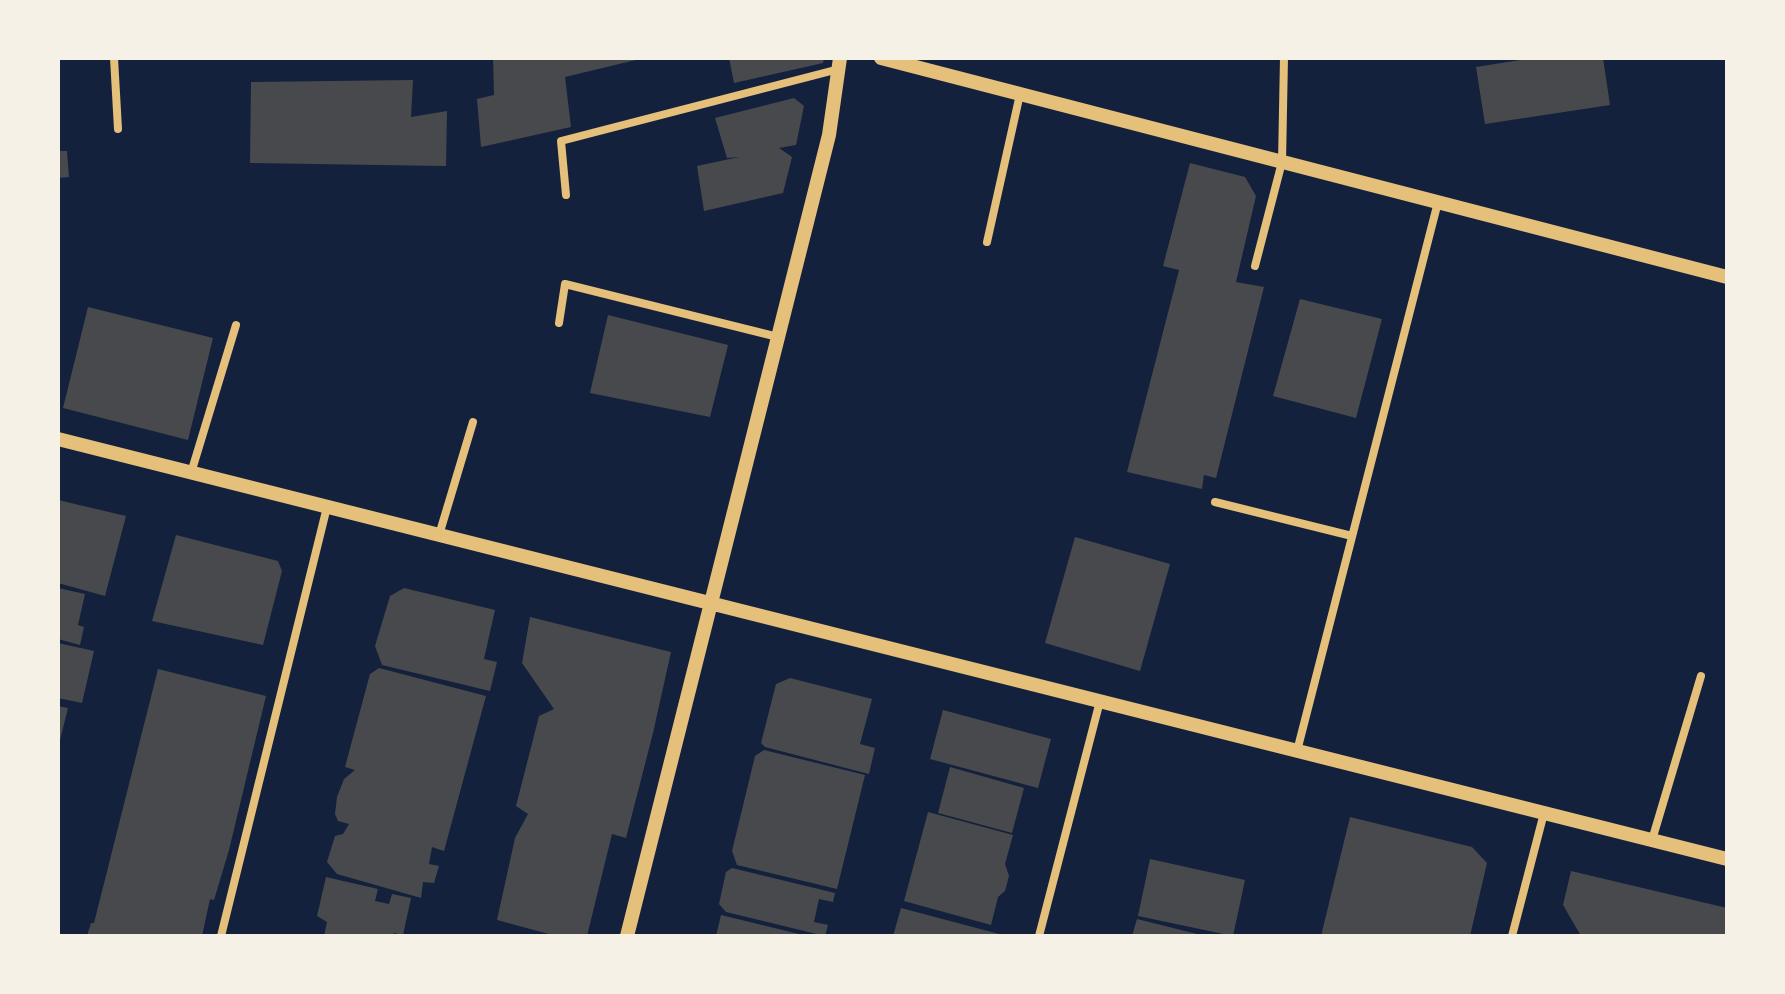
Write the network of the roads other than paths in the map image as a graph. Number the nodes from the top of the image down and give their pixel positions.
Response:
1 (114, 58) edge
2 (881, 58) edge
3 (1284, 58) edge
4 (839, 64) edge
5 (1020, 94) junction
6 (118, 129) dead end
7 (1282, 162) junction
8 (566, 195) dead end
9 (1438, 202) junction
10 (987, 242) dead end
11 (1255, 266) dead end
12 (1727, 277) edge
13 (559, 323) dead end
14 (236, 325) dead end
15 (778, 337) junction
16 (473, 422) dead end
17 (58, 439) edge
18 (191, 473) junction
19 (1215, 502) dead end
20 (327, 507) junction
21 (439, 535) junction
22 (1352, 536) junction
23 (711, 603) junction
24 (1701, 676) dead end
25 (1100, 701) junction
26 (1297, 751) junction
27 (1544, 813) junction
28 (1652, 840) junction
29 (1727, 859) edge
30 (221, 936) edge
31 (627, 936) edge
32 (1039, 936) edge
33 (1512, 936) edge

1 - 6 street
2 - 5 street
3 - 7 street
4 - 8 street
4 - 15 street
5 - 7 street
5 - 10 street
7 - 9 street
7 - 11 street
9 - 12 street
9 - 22 street
13 - 15 street
14 - 18 street
15 - 23 street
16 - 21 street
17 - 18 street
18 - 20 street
19 - 22 street
20 - 21 street
20 - 30 street
21 - 23 street
22 - 26 street
23 - 25 street
23 - 31 street
24 - 28 street
25 - 26 street
25 - 32 street
26 - 27 street
27 - 28 street
27 - 33 street
28 - 29 street

